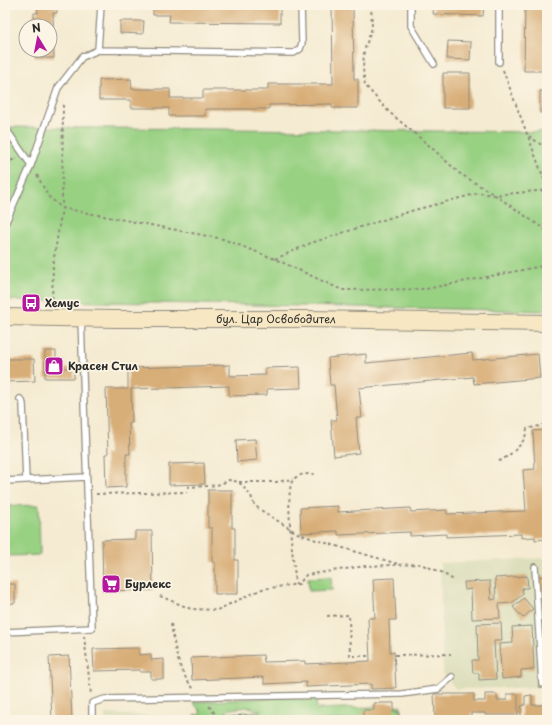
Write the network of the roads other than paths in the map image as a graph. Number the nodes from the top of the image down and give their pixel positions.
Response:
1 (100, 5) edge
2 (301, 5) edge
3 (411, 5) edge
4 (499, 5) edge
5 (98, 50) junction
6 (499, 62) road end
7 (434, 64) dead end
8 (5, 120) edge
9 (31, 165) junction
10 (5, 224) edge
11 (5, 317) edge
12 (81, 319) junction
13 (547, 323) edge
14 (20, 400) dead end
15 (86, 477) junction
16 (26, 480) junction
17 (5, 481) edge
18 (535, 567) dead end
19 (5, 632) edge
20 (452, 677) dead end
21 (542, 684) dead end
22 (92, 720) edge

1 - 5 lane
2 - 5 lane
3 - 7 lane
4 - 6 lane
5 - 9 lane
8 - 9 lane
9 - 10 lane
11 - 12 main road, бул. Цар Освободител
12 - 13 main road, бул. Цар Освободител
12 - 15 lane
14 - 16 lane
15 - 16 lane
15 - 19 lane
16 - 17 lane
18 - 21 lane
20 - 22 lane

